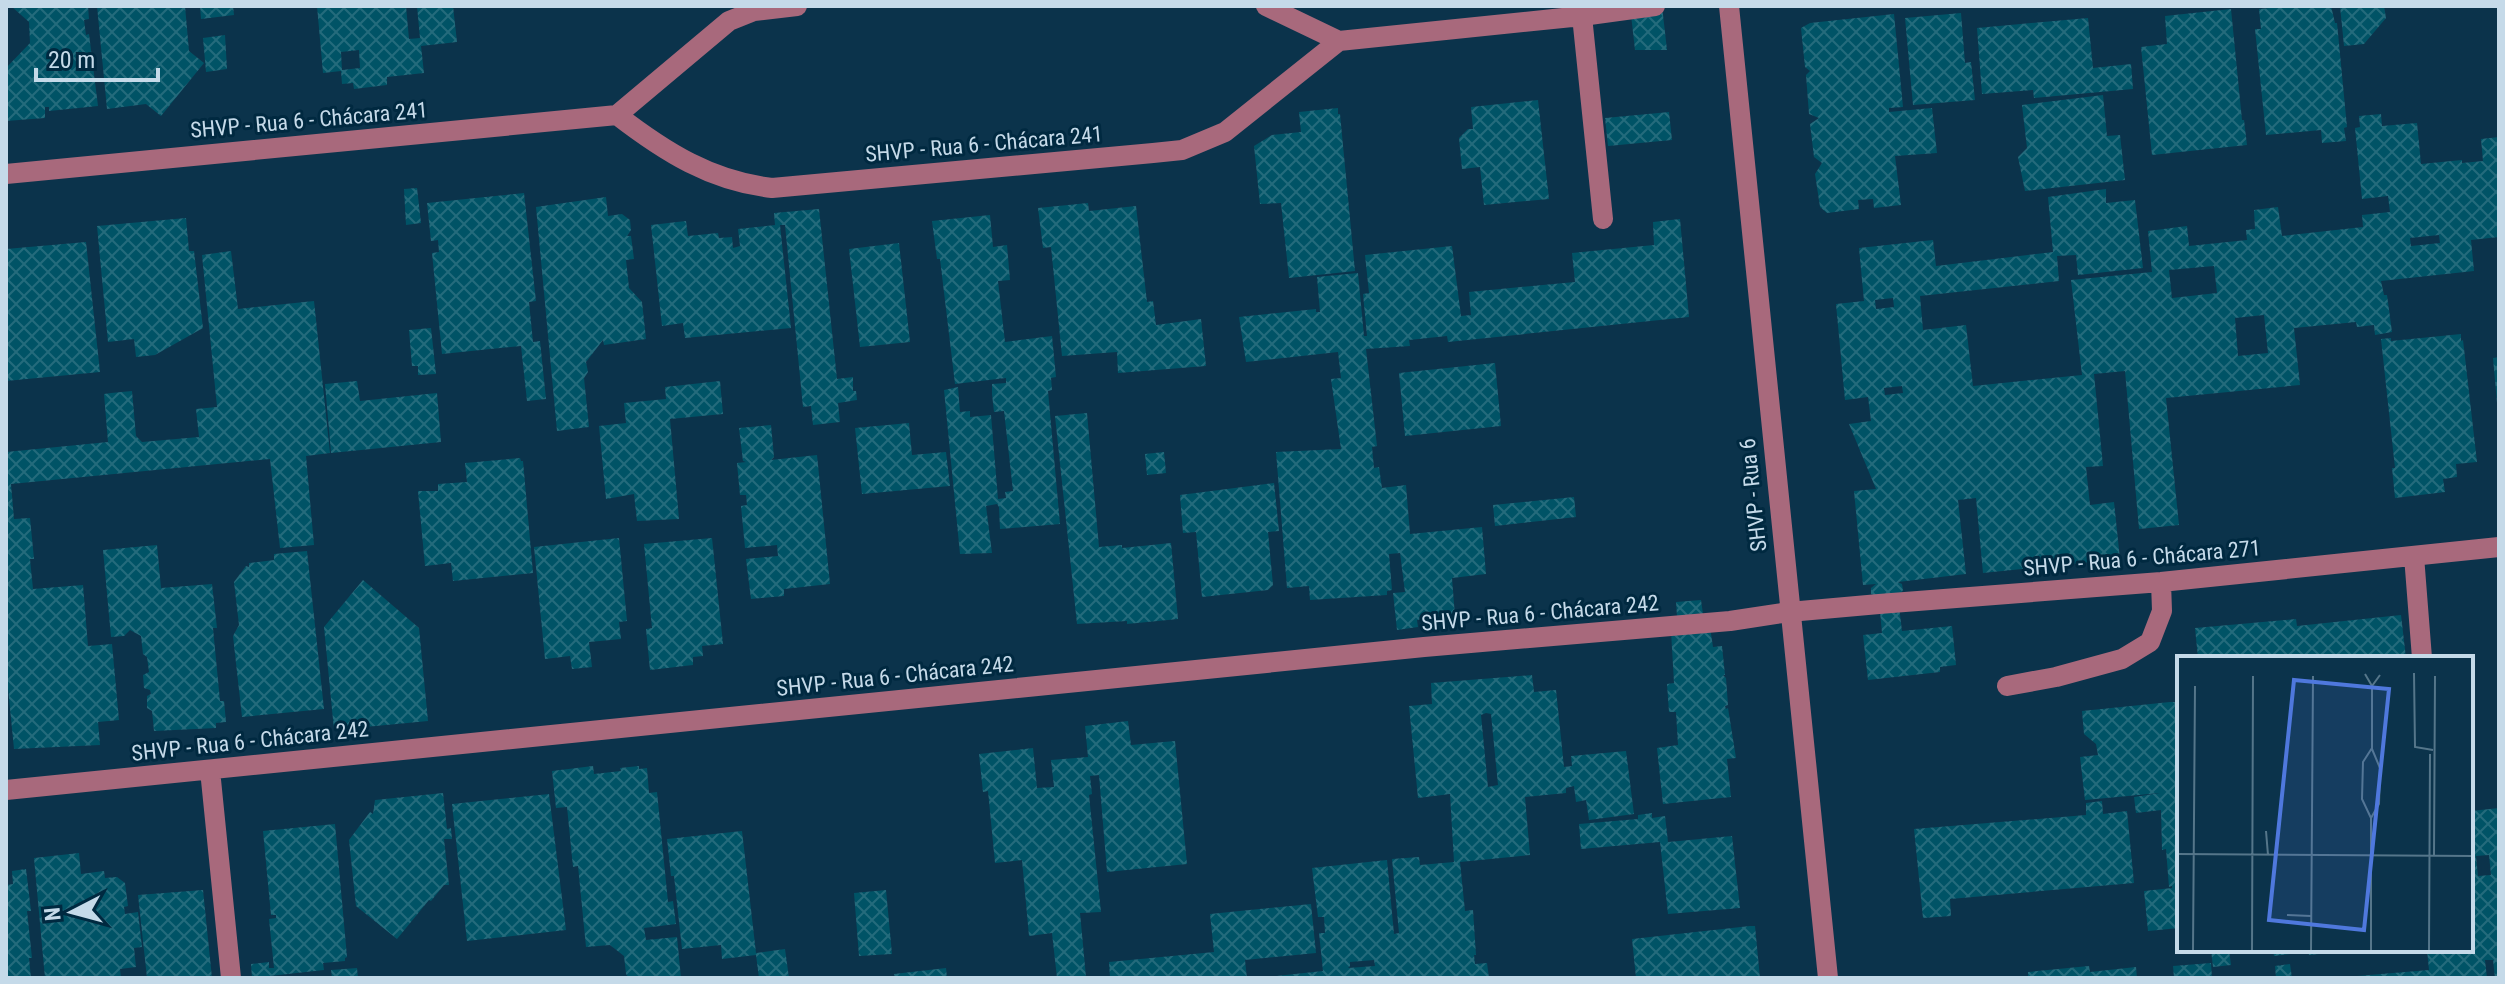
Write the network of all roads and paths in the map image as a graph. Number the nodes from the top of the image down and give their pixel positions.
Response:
1 (797, 6) edge
2 (1266, 6) edge
3 (1655, 6) edge
4 (1729, 6) edge
5 (1582, 16) junction
6 (1339, 41) junction
7 (617, 115) junction
8 (6, 174) edge
9 (1603, 219) dead end
10 (2499, 547) edge
11 (2414, 556) junction
12 (2161, 582) junction
13 (1789, 612) junction
14 (2422, 656) edge
15 (2007, 686) dead end
16 (210, 770) junction
17 (6, 790) edge
18 (231, 978) edge
19 (1828, 978) edge

1 - 7 street
2 - 6 street
3 - 5 street
4 - 13 street, SHVP - Rua 6
5 - 6 street
5 - 9 street
6 - 7 street, SHVP - Rua 6 - Chácara 241
7 - 8 street, SHVP - Rua 6 - Chácara 241
10 - 11 street, SHVP - Rua 6 - Chácara 271
11 - 12 street, SHVP - Rua 6 - Chácara 271
11 - 14 street
12 - 13 street, SHVP - Rua 6 - Chácara 271
12 - 15 street
13 - 16 street, SHVP - Rua 6 - Chácara 242
13 - 19 street, SHVP - Rua 6
16 - 17 street, SHVP - Rua 6 - Chácara 242
16 - 18 street

